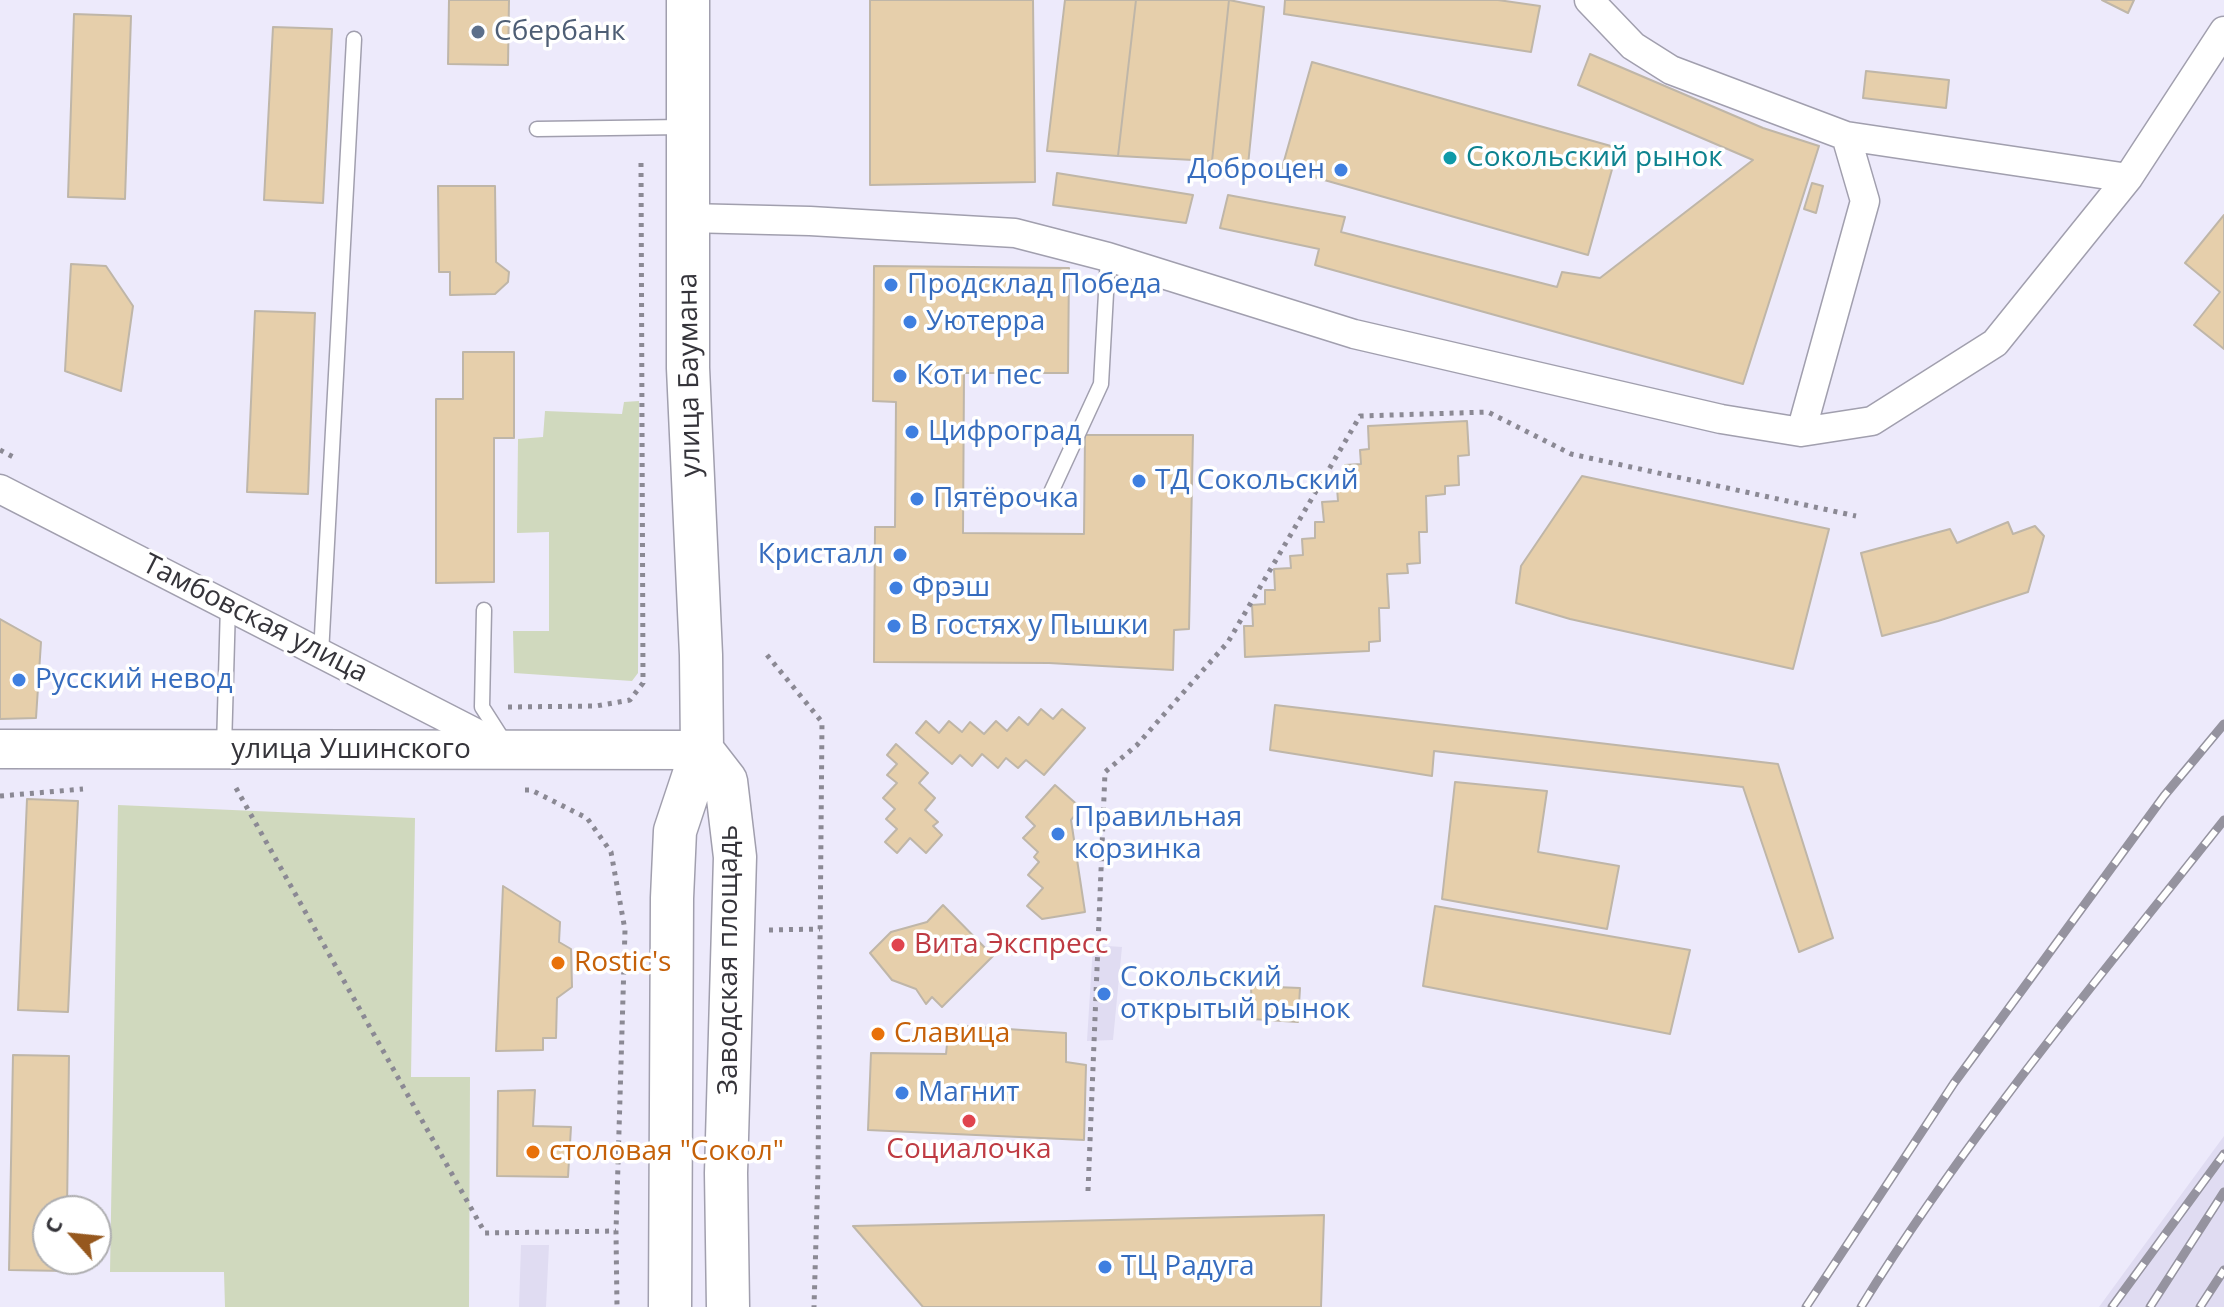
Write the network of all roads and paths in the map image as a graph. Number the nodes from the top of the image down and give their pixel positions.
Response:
1 (688, 0) edge
2 (1589, 0) edge
3 (2224, 31) edge
4 (354, 39) dead end
5 (688, 127) junction
6 (537, 129) dead end
7 (1846, 136) junction
8 (641, 162) dead end
9 (2128, 178) junction
10 (687, 218) junction
11 (1108, 257) junction
12 (1801, 432) junction
13 (0, 489) edge
14 (1047, 501) dead end
15 (1856, 516) dead end
16 (228, 605) junction
17 (484, 610) dead end
18 (642, 653) dead end
19 (321, 654) junction
20 (767, 655) dead end
21 (0, 749) edge
22 (224, 749) junction
23 (510, 750) junction
24 (702, 750) junction
25 (87, 788) dead end
26 (221, 788) dead end
27 (236, 788) junction
28 (252, 788) dead end
29 (515, 790) dead end
30 (0, 796) edge
31 (820, 929) junction
32 (765, 930) dead end
33 (1088, 1191) dead end
34 (616, 1231) junction
35 (617, 1307) edge
36 (670, 1307) edge
37 (728, 1307) edge
38 (814, 1307) edge

1 - 5 main road, улица Баумана
2 - 7 street
3 - 9 street
4 - 19 lane
5 - 6 lane
5 - 10 main road, улица Баумана
7 - 9 street
7 - 12 street
8 - 18 path
9 - 12 street
10 - 11 street
10 - 24 main road, улица Баумана
11 - 12 street
11 - 14 lane
13 - 16 street, Тамбовская улица
15 - 33 path
16 - 19 street, Тамбовская улица
16 - 22 lane
17 - 23 lane
19 - 23 street, Тамбовская улица
20 - 31 path
21 - 22 street, улица Ушинского
22 - 23 street, улица Ушинского
23 - 24 street, улица Ушинского
24 - 36 main road, Заводская площадь
24 - 37 main road, Заводская площадь
25 - 30 path
26 - 27 path
27 - 28 path
27 - 34 path
29 - 34 path
31 - 32 path
31 - 38 path
34 - 35 path

